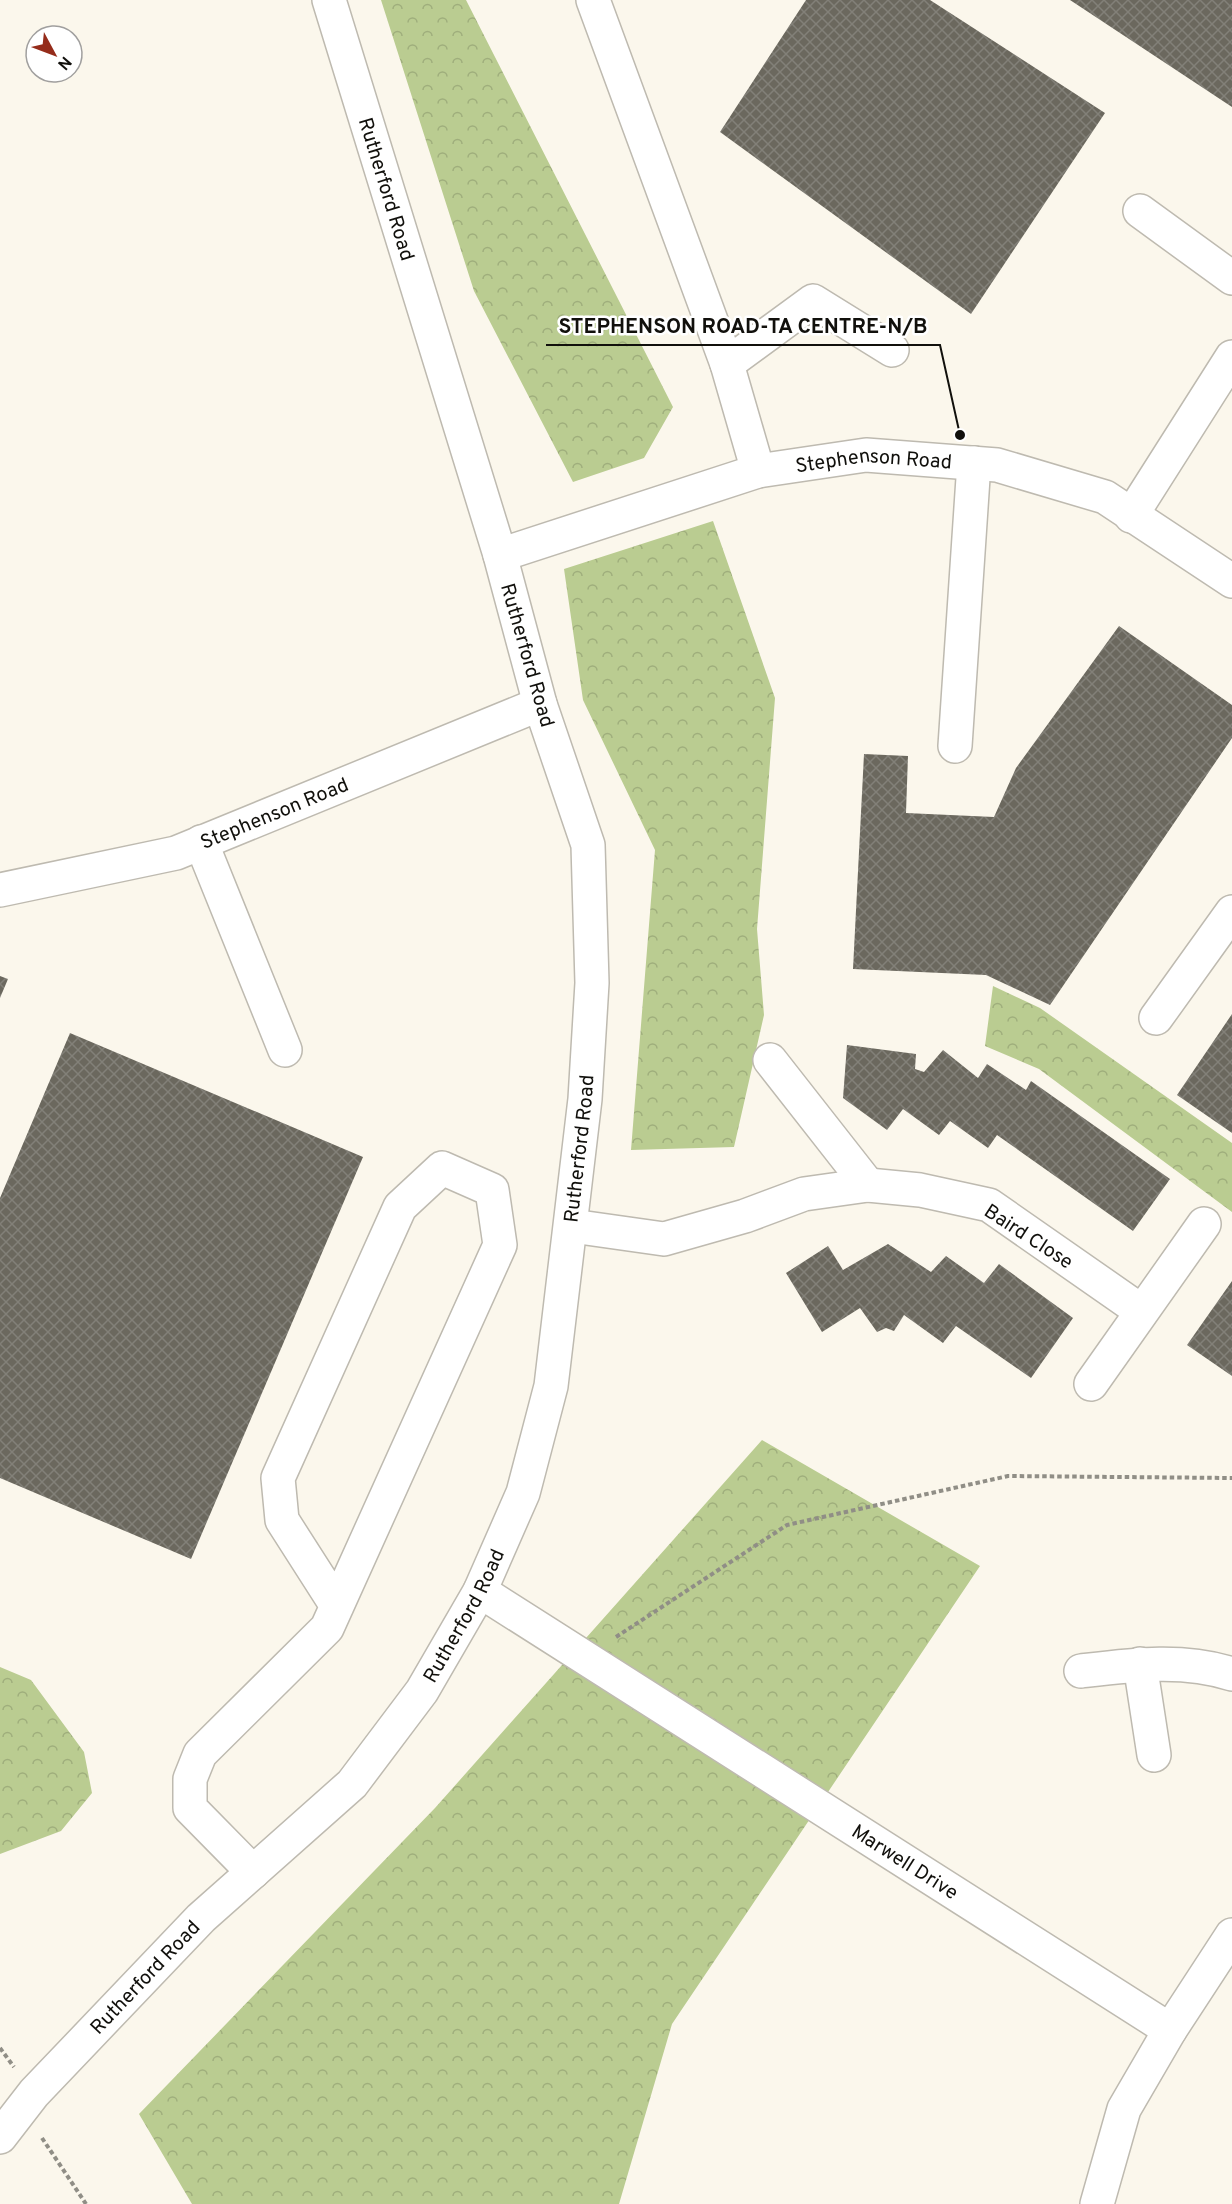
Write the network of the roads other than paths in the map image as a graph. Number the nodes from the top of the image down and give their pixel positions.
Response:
1 (329, 0) edge
2 (592, 0) edge
3 (1140, 211) dead end
4 (1232, 278) edge
5 (892, 350) dead end
6 (1232, 357) edge
7 (728, 364) junction
8 (974, 463) junction
9 (758, 471) junction
10 (1131, 516) junction
11 (500, 555) junction
12 (1232, 581) edge
13 (540, 704) junction
14 (955, 746) dead end
15 (201, 842) junction
16 (0, 890) edge
17 (1232, 912) edge
18 (1156, 1018) dead end
19 (285, 1050) dead end
20 (770, 1060) dead end
21 (868, 1185) junction
22 (1204, 1224) dead end
23 (572, 1226) junction
24 (1141, 1311) junction
25 (1091, 1384) dead end
26 (480, 1591) junction
27 (337, 1606) junction
28 (1140, 1664) junction
29 (1081, 1671) dead end
30 (1232, 1674) edge
31 (1154, 1755) dead end
32 (253, 1872) junction
33 (1232, 1935) edge
34 (1170, 2030) junction
35 (0, 2137) edge
36 (1097, 2204) edge

1 - 11 street, Rutherford Road
2 - 7 street
3 - 4 street
5 - 7 street
6 - 10 street
7 - 9 street
8 - 9 street, Stephenson Road
8 - 10 street, Stephenson Road
8 - 14 street
9 - 11 street, Stephenson Road
10 - 12 street, Stephenson Road
11 - 13 street, Rutherford Road
13 - 15 street, Stephenson Road
13 - 23 street, Rutherford Road
15 - 16 street, Stephenson Road
15 - 19 street
17 - 18 street
20 - 21 street
21 - 23 street, Baird Close
21 - 24 street, Baird Close
22 - 24 street
23 - 26 street, Rutherford Road
24 - 25 street
26 - 32 street, Rutherford Road
26 - 34 street, Marwell Drive
27 - 27 street
27 - 32 street
28 - 29 street
28 - 30 street
28 - 31 street
32 - 35 street, Rutherford Road
33 - 34 street
34 - 36 street

